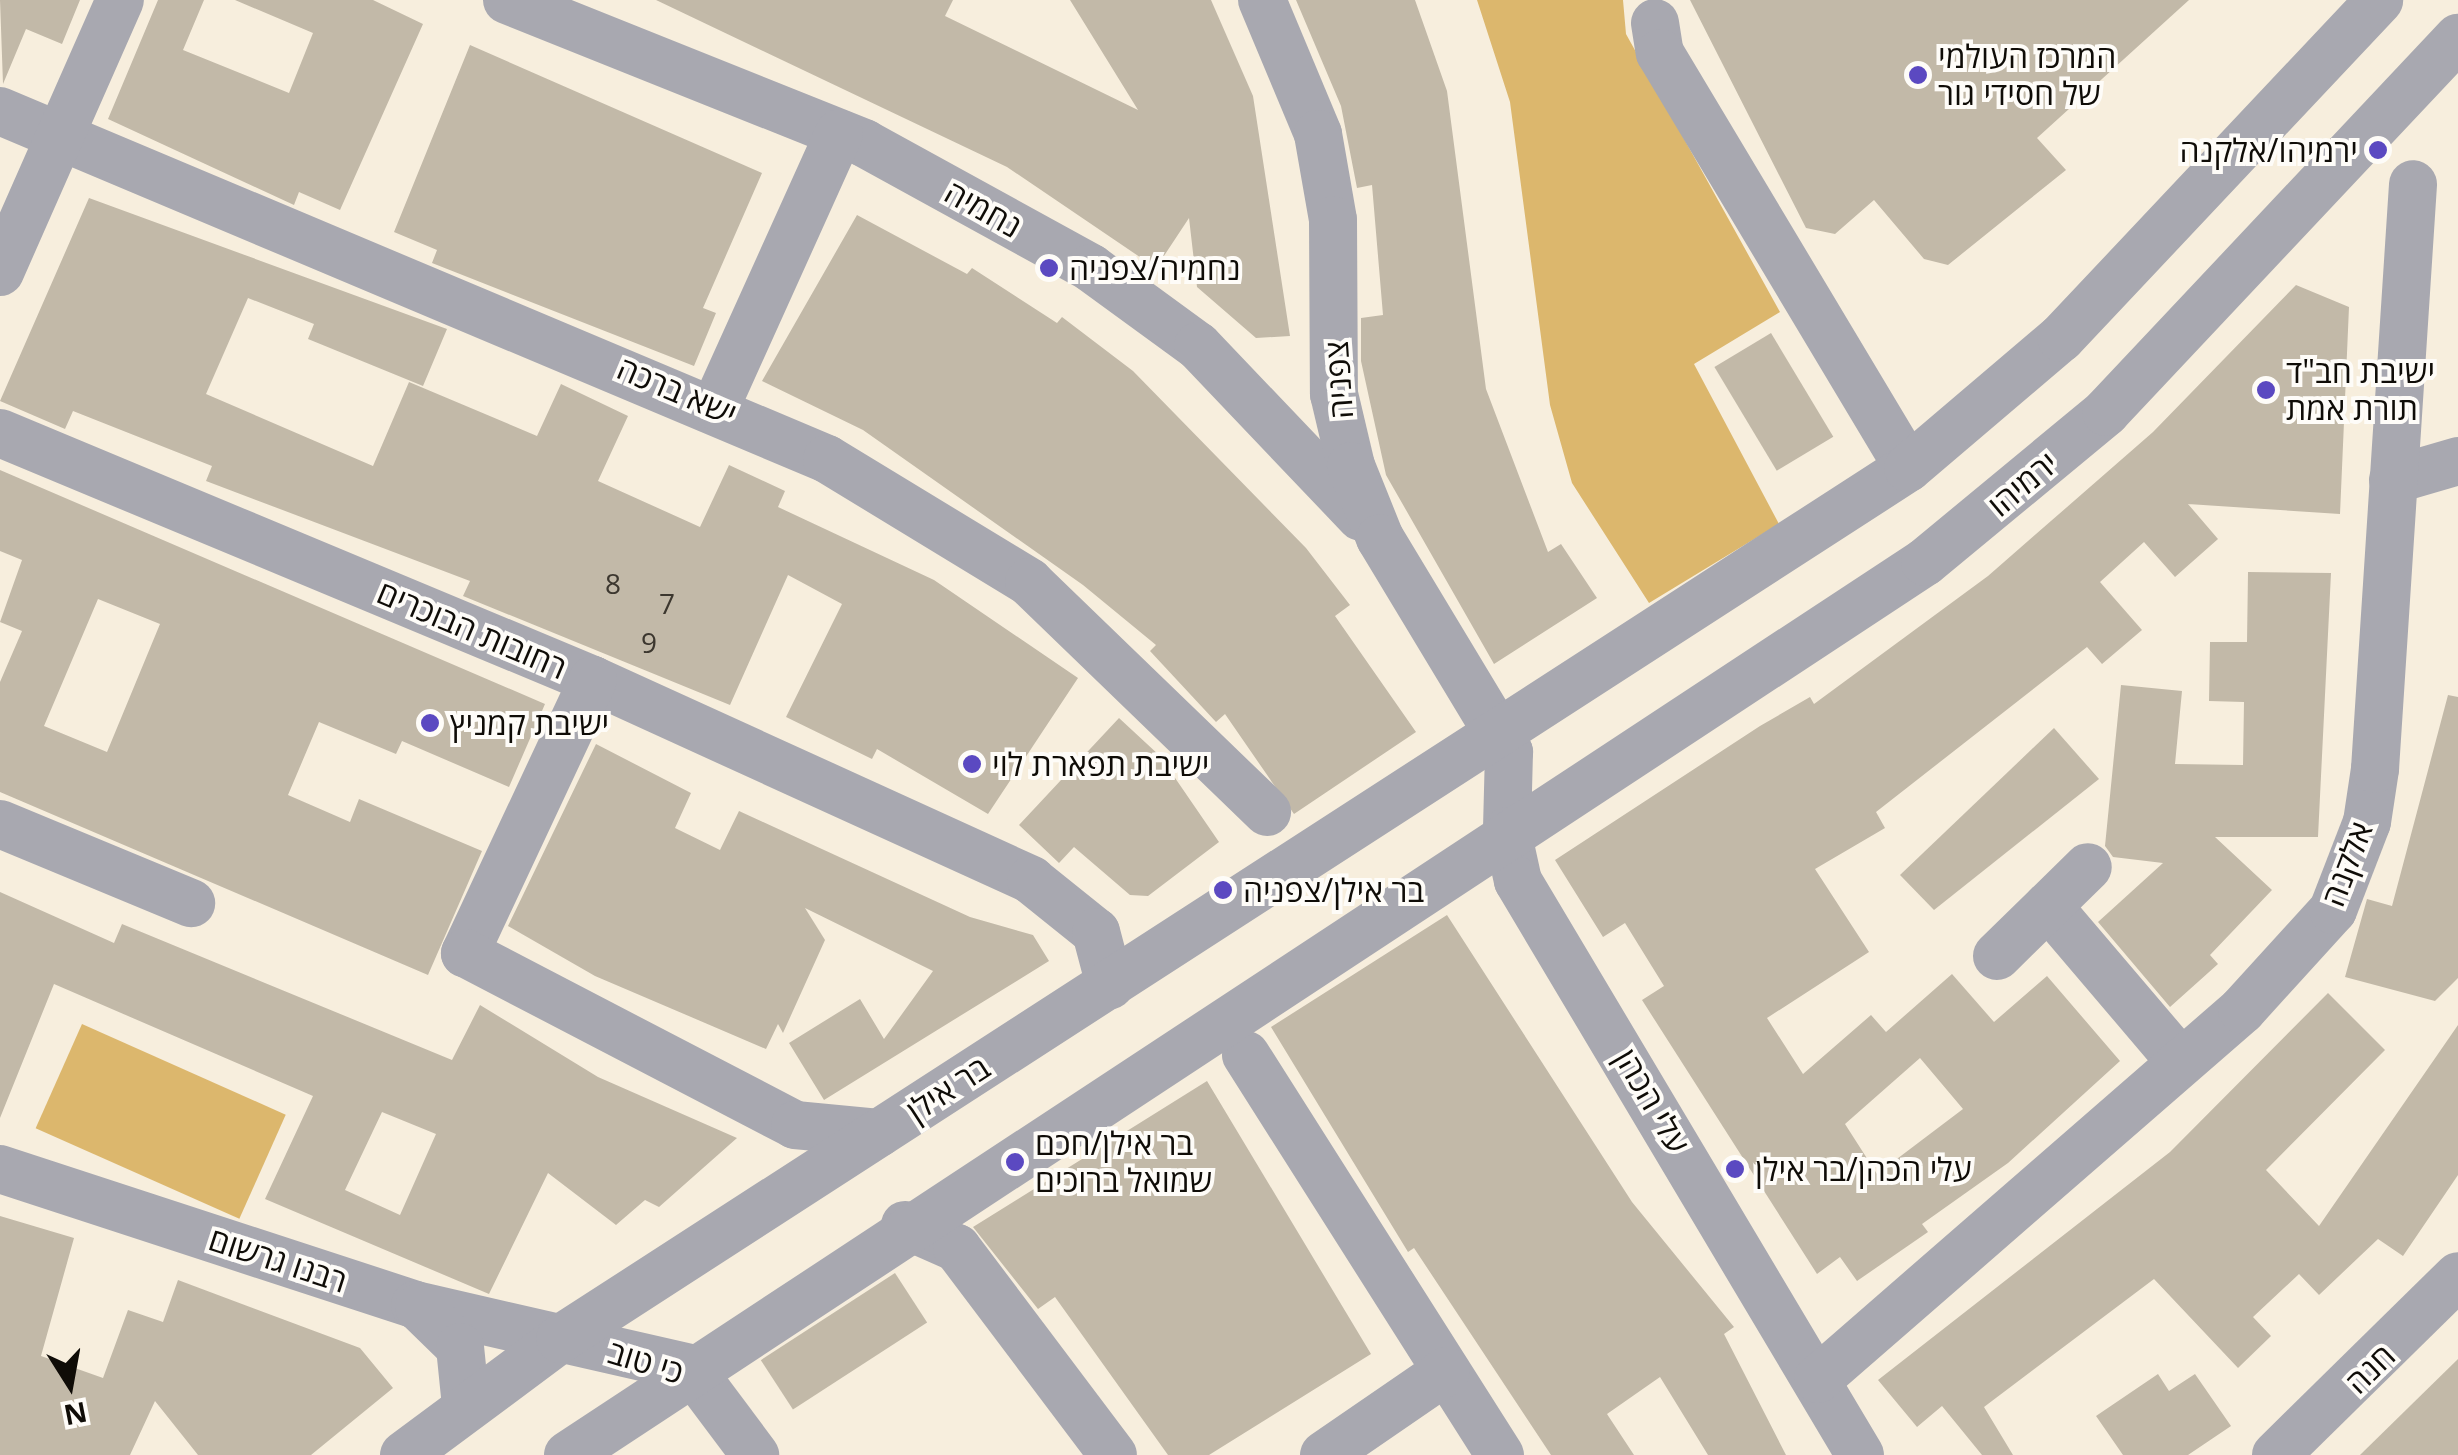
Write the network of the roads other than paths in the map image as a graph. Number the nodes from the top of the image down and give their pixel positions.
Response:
1 (120, 0) edge
2 (507, 0) edge
3 (1262, 0) edge
4 (2379, 0) edge
5 (1655, 23) dead end
6 (2458, 38) edge
7 (0, 110) edge
8 (839, 133) junction
9 (60, 136) junction
10 (2413, 184) dead end
11 (0, 272) edge
12 (1334, 394) junction
13 (716, 406) junction
14 (1272, 419) junction
15 (0, 433) edge
16 (2458, 461) edge
17 (1908, 468) junction
18 (2394, 480) junction
19 (1380, 538) junction
20 (593, 680) junction
21 (1500, 732) junction
22 (1267, 812) dead end
23 (0, 824) edge
24 (1507, 831) junction
25 (2088, 867) dead end
26 (191, 903) dead end
27 (2048, 906) junction
28 (1997, 956) dead end
29 (1110, 985) junction
30 (1246, 1055) dead end
31 (2181, 1062) junction
32 (880, 1133) junction
33 (0, 1169) edge
34 (905, 1225) junction
35 (2458, 1276) edge
36 (416, 1306) junction
37 (560, 1340) junction
38 (690, 1368) junction
39 (1446, 1371) junction
40 (1818, 1379) junction
41 (466, 1406) junction
42 (404, 1455) edge
43 (568, 1455) edge
44 (755, 1455) edge
45 (1113, 1455) edge
46 (1324, 1455) edge
47 (1500, 1455) edge
48 (1860, 1455) edge
49 (2276, 1455) edge

1 - 9 street
2 - 8 street, נחמיה
3 - 12 street, צפניה
4 - 17 street
5 - 17 street
6 - 24 street, ירמיהו
7 - 9 street, ישא ברכה
8 - 13 street
8 - 14 street, נחמיה
9 - 11 street
9 - 13 street, ישא ברכה
10 - 18 street, אלקנה
12 - 14 street
12 - 19 street, צפניה
13 - 22 street, ישא ברכה
14 - 19 street, נחמיה
15 - 20 street, רחובות הבוכרים
16 - 18 street
17 - 21 street
18 - 31 street, אלקנה
19 - 21 street, צפניה
20 - 29 street, רחובות הבוכרים
20 - 32 street
21 - 24 street, עלי הכהן
21 - 29 street, בר אילן
23 - 26 street
24 - 34 street
24 - 40 street, עלי הכהן
25 - 27 street
27 - 28 street
27 - 31 street
29 - 32 street, בר אילן
30 - 39 street
31 - 40 street, אלקנה
32 - 37 street, בר אילן
33 - 36 street, רבנו גרשום
34 - 38 street
34 - 45 street
35 - 49 street, חנה
36 - 37 street, רבנו גרשום
36 - 41 street
37 - 38 street, כי טוב
37 - 41 street, בר אילן
38 - 43 street
38 - 44 street, כי טוב
39 - 46 street
39 - 47 street
40 - 48 street, עלי הכהן
41 - 42 street, בר אילן

